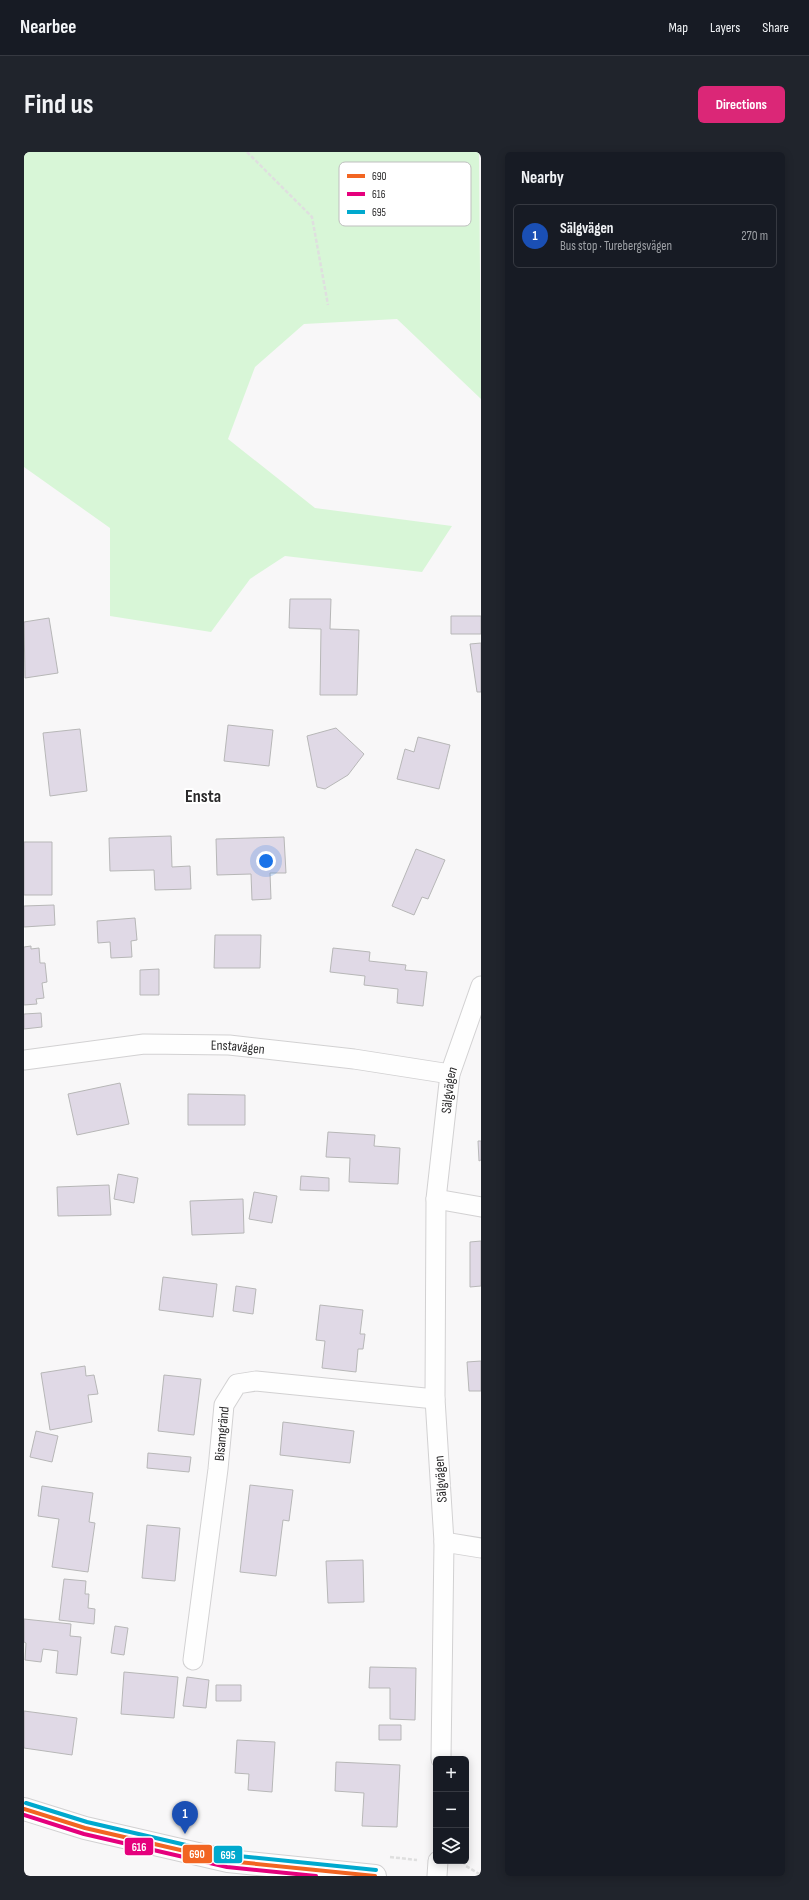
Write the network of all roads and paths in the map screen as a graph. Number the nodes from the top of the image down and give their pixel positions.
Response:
1 (247, 152) edge
2 (328, 305) dead end
3 (481, 986) edge
4 (24, 1060) edge
5 (450, 1074) junction
6 (436, 1199) junction
7 (481, 1207) edge
8 (435, 1398) junction
9 (444, 1542) junction
10 (481, 1548) edge
11 (193, 1660) dead end
12 (441, 1756) edge
13 (24, 1809) edge
14 (389, 1857) dead end
15 (429, 1861) edge
16 (465, 1864) edge
17 (481, 1874) edge
18 (476, 1875) edge
19 (375, 1876) edge
20 (437, 1876) edge

1 - 2 path
3 - 5 street, Sälgvägen
4 - 5 street, Enstavägen
5 - 6 street, Sälgvägen
6 - 7 street
6 - 8 street, Sälgvägen
8 - 9 street, Sälgvägen
8 - 11 street, Bisamgränd
9 - 10 street
9 - 12 street, Sälgvägen
13 - 19 street
14 - 15 path
15 - 20 street
16 - 18 path
17 - 18 path

